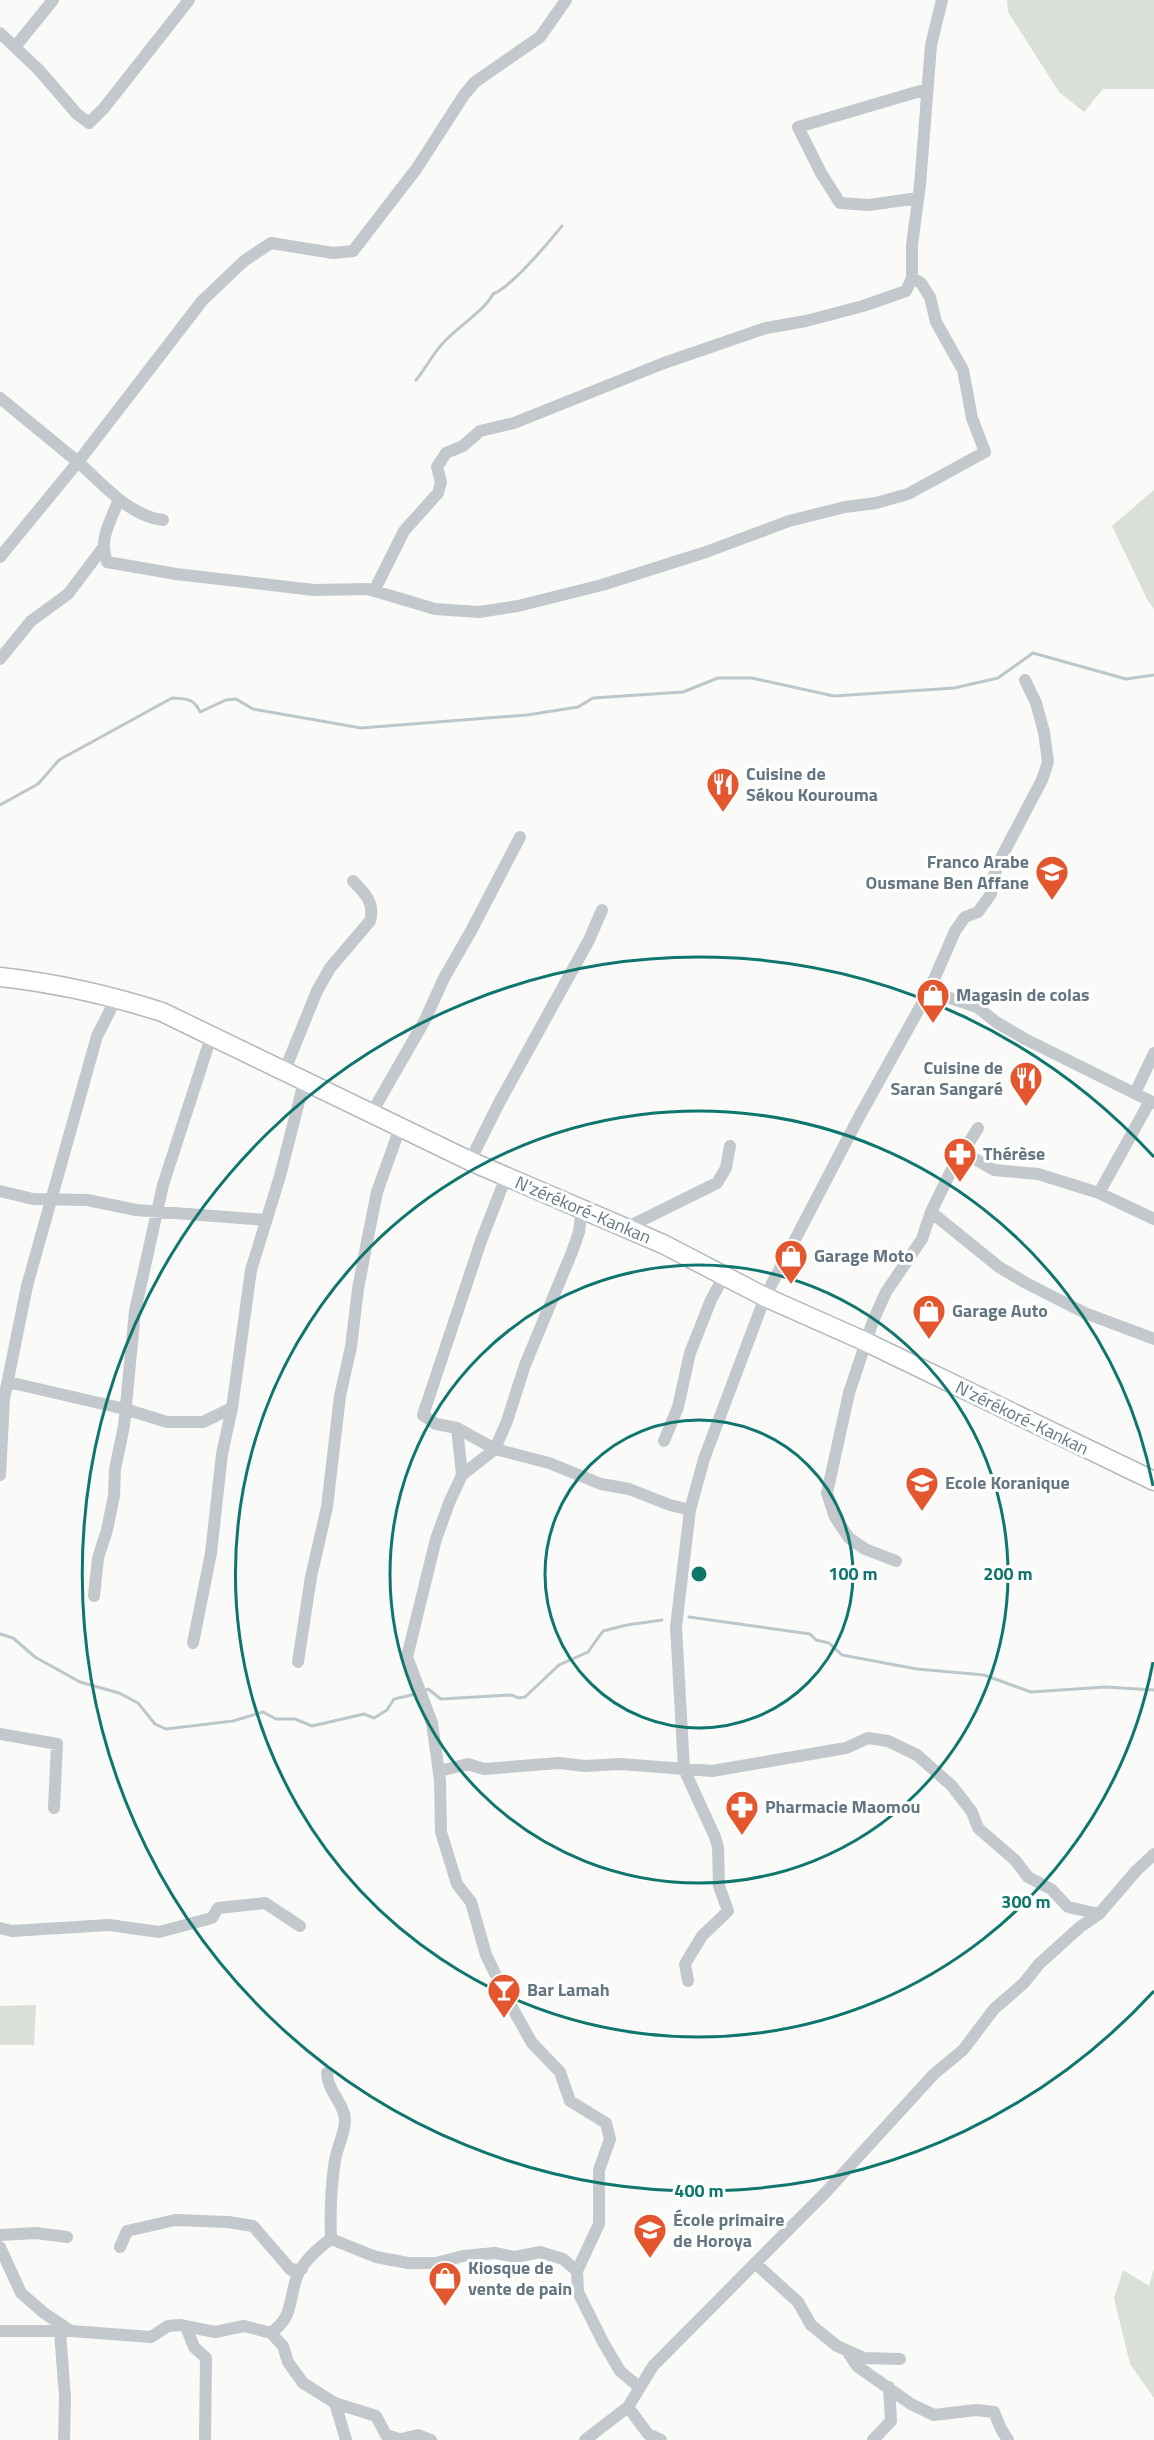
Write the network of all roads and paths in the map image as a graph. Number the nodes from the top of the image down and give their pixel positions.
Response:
1 (53, 0) edge
2 (189, 0) edge
3 (566, 0) edge
4 (929, 0) edge
5 (941, 4) edge
6 (0, 33) edge
7 (15, 47) junction
8 (927, 89) junction
9 (918, 198) junction
10 (912, 278) junction
11 (0, 398) edge
12 (78, 462) junction
13 (119, 499) junction
14 (163, 520) dead end
15 (102, 549) junction
16 (0, 557) edge
17 (374, 591) junction
18 (0, 659) edge
19 (1025, 680) dead end
20 (520, 837) dead end
21 (353, 880) dead end
22 (602, 910) dead end
23 (1, 981) edge
24 (929, 991) junction
25 (117, 997) junction
26 (211, 1037) junction
27 (1154, 1053) edge
28 (284, 1072) junction
29 (304, 1082) junction
30 (1135, 1093) junction
31 (1152, 1102) edge
32 (371, 1114) junction
33 (400, 1128) junction
34 (978, 1128) dead end
35 (730, 1146) dead end
36 (963, 1152) junction
37 (470, 1161) junction
38 (506, 1177) junction
39 (0, 1191) edge
40 (1099, 1193) junction
41 (50, 1201) junction
42 (582, 1209) junction
43 (158, 1212) junction
44 (931, 1212) junction
45 (266, 1220) junction
46 (1154, 1220) edge
47 (626, 1228) junction
48 (725, 1274) junction
49 (765, 1297) junction
50 (1154, 1339) edge
51 (864, 1341) junction
52 (8, 1382) junction
53 (2, 1398) edge
54 (232, 1408) junction
55 (125, 1409) junction
56 (457, 1428) junction
57 (664, 1442) dead end
58 (495, 1449) junction
59 (0, 1475) edge
60 (462, 1475) junction
61 (1154, 1481) edge
62 (690, 1510) junction
63 (897, 1561) dead end
64 (94, 1596) dead end
65 (193, 1643) dead end
66 (298, 1662) dead end
67 (0, 1734) edge
68 (684, 1769) junction
69 (439, 1771) junction
70 (54, 1808) dead end
71 (1154, 1854) edge
72 (1099, 1914) junction
73 (300, 1926) dead end
74 (0, 1929) edge
75 (688, 1981) dead end
76 (327, 2073) dead end
77 (0, 2235) edge
78 (67, 2237) dead end
79 (331, 2239) junction
80 (0, 2247) edge
81 (120, 2247) dead end
82 (755, 2263) junction
83 (302, 2269) junction
84 (577, 2271) junction
85 (186, 2326) junction
86 (0, 2331) edge
87 (66, 2331) junction
88 (271, 2333) junction
89 (847, 2351) junction
90 (900, 2359) dead end
91 (639, 2387) junction
92 (889, 2387) junction
93 (334, 2403) junction
94 (628, 2407) junction
95 (64, 2440) edge
96 (205, 2440) edge
97 (345, 2440) edge
98 (398, 2440) edge
99 (431, 2440) edge
100 (585, 2440) edge
101 (661, 2440) edge
102 (873, 2440) edge
103 (1008, 2440) edge

1 - 7 street
2 - 7 street
3 - 12 street
4 - 5 street
5 - 8 street
6 - 7 street
8 - 9 street
8 - 9 street
9 - 10 street
10 - 17 street
10 - 17 street
11 - 12 street
12 - 13 street
12 - 16 street
13 - 14 street
13 - 15 street
15 - 17 street
15 - 18 street
19 - 24 street
20 - 32 street
21 - 28 street
22 - 37 street
23 - 25 highway, N'zérékoré-Kankan
24 - 30 street
24 - 49 street
25 - 26 highway, N'zérékoré-Kankan
25 - 41 street
26 - 28 highway, N'zérékoré-Kankan
26 - 43 street
27 - 30 street
28 - 29 highway, N'zérékoré-Kankan
29 - 32 highway, N'zérékoré-Kankan
29 - 45 street
30 - 31 street
31 - 40 street
32 - 33 highway, N'zérékoré-Kankan
33 - 37 highway, N'zérékoré-Kankan
33 - 66 street
34 - 36 street
35 - 47 street
36 - 40 street
36 - 44 street
37 - 38 highway, N'zérékoré-Kankan
38 - 42 highway, N'zérékoré-Kankan
38 - 56 street
39 - 41 street
40 - 46 street
41 - 43 street
41 - 52 street
42 - 47 highway, N'zérékoré-Kankan
42 - 58 street
43 - 45 street
43 - 55 street
44 - 50 street
44 - 51 street
45 - 54 street
47 - 48 highway, N'zérékoré-Kankan
48 - 49 highway, N'zérékoré-Kankan
48 - 57 street
49 - 51 highway, N'zérékoré-Kankan
49 - 62 street
51 - 61 highway, N'zérékoré-Kankan
51 - 63 street
52 - 53 street
52 - 55 street
53 - 59 street
54 - 55 street
54 - 65 street
55 - 64 street
56 - 58 street
56 - 60 street
58 - 60 street
58 - 62 street
60 - 69 street
62 - 68 street
67 - 70 street
68 - 69 street
68 - 72 street
68 - 75 street
69 - 84 street
71 - 72 street
72 - 82 street
73 - 74 street
76 - 79 street
77 - 78 street
79 - 83 street
79 - 84 street
80 - 87 street
81 - 83 street
82 - 89 street
82 - 91 street
83 - 88 street
84 - 91 street
85 - 87 street
85 - 88 street
85 - 96 street
86 - 87 street
87 - 95 street
88 - 93 street
89 - 90 street
89 - 92 street
91 - 94 street
92 - 102 street
92 - 103 street
93 - 97 street
93 - 98 street
94 - 100 street
94 - 101 street
98 - 99 street

